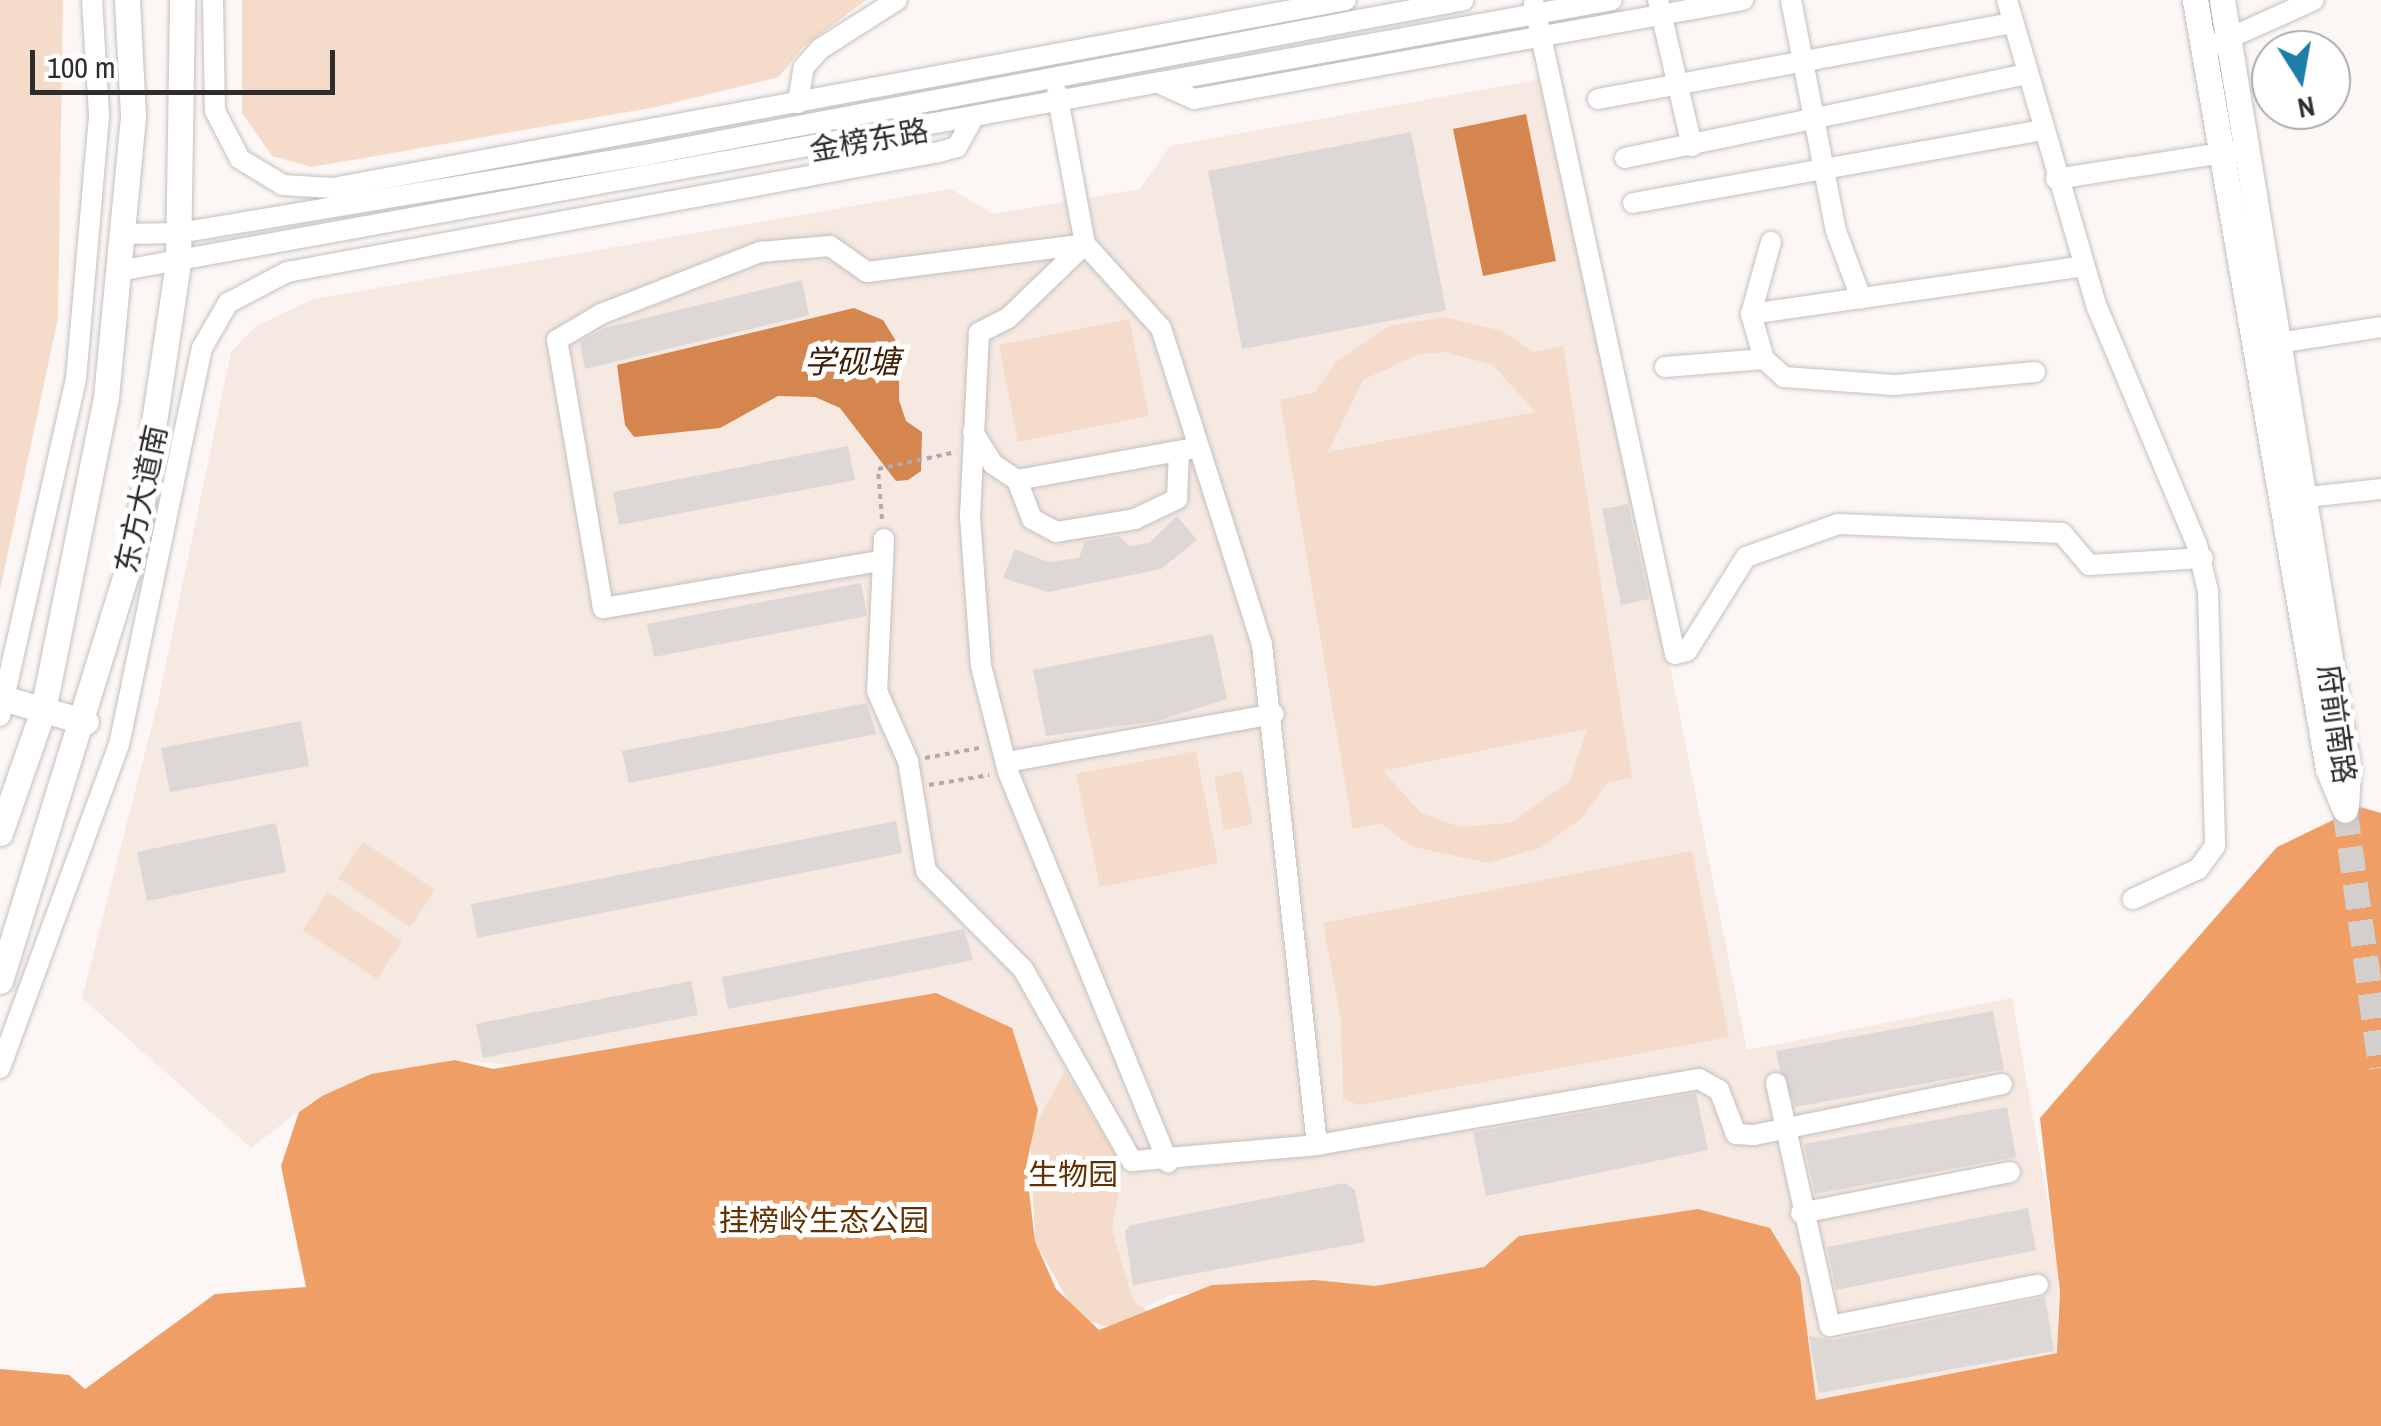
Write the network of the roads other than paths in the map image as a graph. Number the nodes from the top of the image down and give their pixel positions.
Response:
1 (92, 0) edge
2 (127, 0) edge
3 (182, 0) edge
4 (213, 0) edge
5 (897, 0) edge
6 (1346, 0) edge
7 (1464, 0) edge
8 (1612, 0) edge
9 (1742, 0) edge
10 (1792, 0) edge
11 (2007, 0) edge
12 (2195, 0) edge
13 (2222, 0) edge
14 (2314, 0) edge
15 (1660, 7) edge
16 (1248, 9) edge
17 (1537, 16) edge
18 (2013, 23) junction
19 (1312, 30) junction
20 (1254, 42) junction
21 (2214, 45) junction
22 (1318, 54) junction
23 (1805, 62) junction
24 (2026, 74) junction
25 (1055, 82) junction
26 (1677, 84) junction
27 (1163, 85) junction
28 (1598, 99) dead end
29 (798, 103) junction
30 (1060, 106) junction
31 (1816, 118) junction
32 (715, 119) junction
33 (971, 122) junction
34 (2041, 130) junction
35 (718, 141) junction
36 (1692, 146) junction
37 (2230, 151) junction
38 (1624, 158) dead end
39 (723, 167) junction
40 (1824, 168) junction
41 (2056, 178) junction
42 (1633, 203) dead end
43 (179, 233) junction
44 (125, 234) junction
45 (1771, 242) dead end
46 (1085, 244) junction
47 (178, 262) junction
48 (2083, 266) junction
49 (124, 270) junction
50 (1862, 298) junction
51 (1751, 314) junction
52 (2381, 327) edge
53 (2262, 345) junction
54 (1764, 359) junction
55 (1665, 367) dead end
56 (2036, 372) dead end
57 (972, 441) junction
58 (1186, 450) junction
59 (1017, 480) junction
60 (2381, 489) edge
61 (2290, 499) junction
62 (884, 538) road end
63 (2203, 558) junction
64 (879, 560) junction
65 (3, 708) edge
66 (42, 710) junction
67 (1274, 714) junction
68 (86, 722) junction
69 (1006, 759) junction
70 (0, 833) edge
71 (2133, 899) dead end
72 (0, 981) edge
73 (0, 1068) edge
74 (1776, 1084) dead end
75 (2002, 1084) dead end
76 (1786, 1127) junction
77 (1316, 1145) junction
78 (1168, 1162) junction
79 (2010, 1172) dead end
80 (1801, 1214) junction
81 (2038, 1285) dead end

1 - 65 street
2 - 44 main road, 东方大道南
3 - 43 main road, 东方大道南
4 - 32 street
5 - 29 street
6 - 16 street
7 - 19 street, 金榜东路
8 - 17 street, 金榜东路
9 - 15 street
10 - 23 street
11 - 18 street
12 - 21 main road, 府前南路
13 - 21 main road, 府前南路
14 - 21 street
15 - 17 street
15 - 26 street
16 - 20 street
16 - 29 street
17 - 22 street, 金榜东路
17 - 27 street
17 - 63 street
18 - 23 street
18 - 24 street
19 - 20 street, 金榜东路
19 - 22 street
20 - 25 street, 金榜东路
21 - 37 main road, 府前南路
22 - 27 street, 金榜东路
23 - 26 street
23 - 31 street
24 - 31 street
24 - 34 street
25 - 30 street
25 - 35 street, 金榜东路
26 - 28 street
26 - 36 street
27 - 30 street, 金榜东路
29 - 32 street
30 - 33 street, 金榜东路
30 - 46 street
31 - 36 street
31 - 40 street
32 - 35 street
33 - 39 street, 金榜东路
33 - 73 street
34 - 40 street
34 - 41 street
35 - 39 street
35 - 43 street, 金榜东路
36 - 38 street
37 - 41 street
37 - 53 main road, 府前南路
39 - 47 street, 金榜东路
40 - 42 street
40 - 50 street
41 - 48 street
43 - 44 street, 金榜东路
43 - 47 main road, 东方大道南
44 - 49 main road, 东方大道南
45 - 51 street
46 - 57 street
46 - 58 street
46 - 64 street
47 - 49 street, 金榜东路
47 - 68 main road, 东方大道南
48 - 50 street
48 - 63 street
49 - 66 main road, 东方大道南
50 - 51 street
51 - 54 street
52 - 53 street
53 - 61 main road, 府前南路
54 - 55 street
54 - 56 street
57 - 59 street
57 - 69 street
58 - 59 street
58 - 59 street
58 - 67 street
60 - 61 street
61 - 61 main road, 府前南路
62 - 64 street
63 - 71 street
64 - 78 street
65 - 66 main road
66 - 68 main road
66 - 70 main road, 东方大道南
67 - 69 street
67 - 77 street
68 - 72 main road, 东方大道南
69 - 78 street
74 - 76 street
75 - 76 street
76 - 77 street
76 - 80 street
77 - 78 street
79 - 80 street
80 - 81 street

